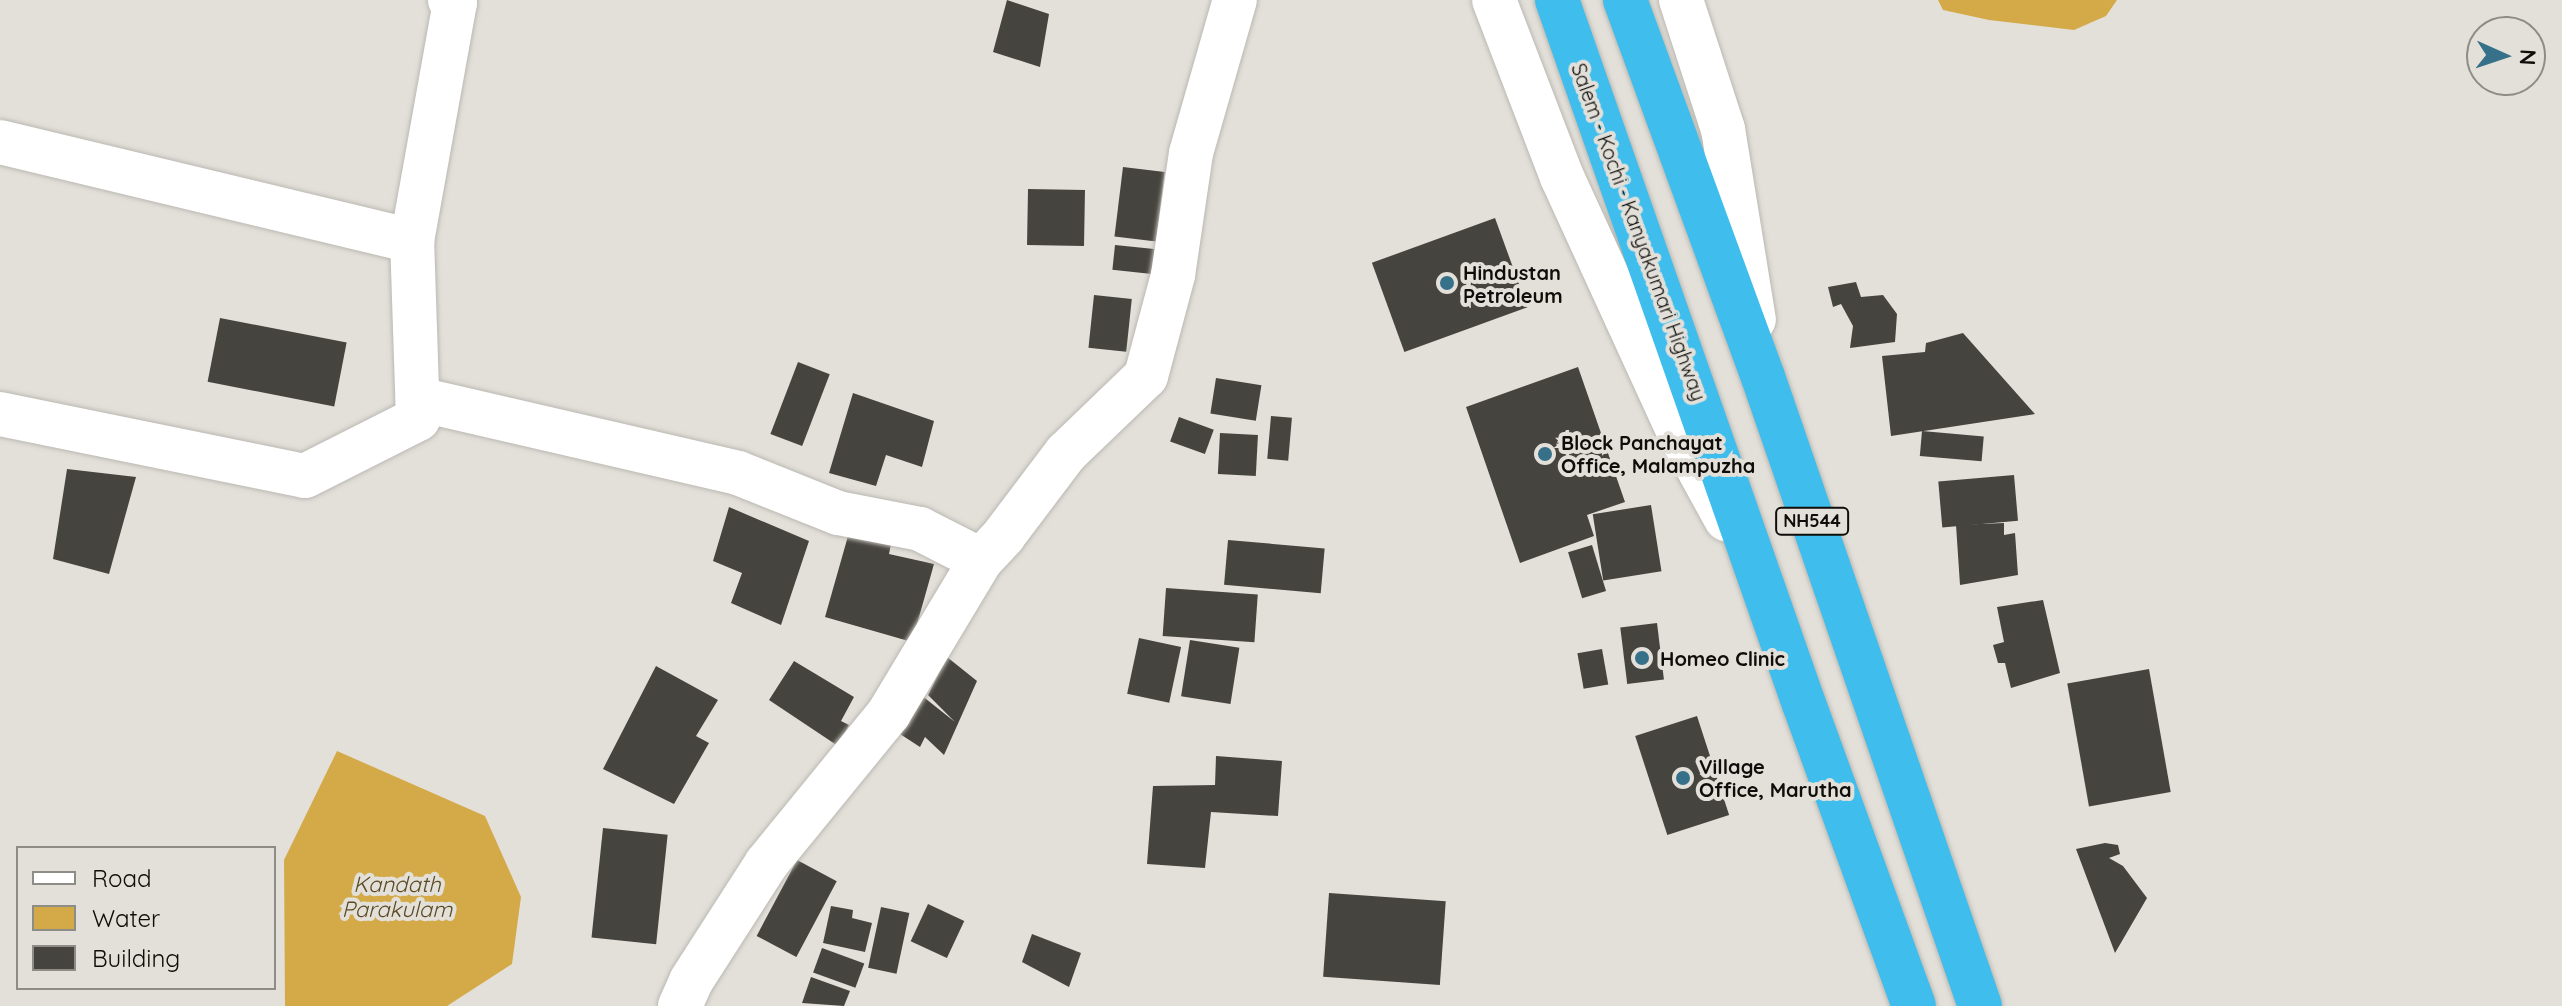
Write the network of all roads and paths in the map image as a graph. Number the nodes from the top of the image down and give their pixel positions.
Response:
1 (450, 0) edge
2 (1235, 0) edge
3 (1494, 0) edge
4 (1557, 0) edge
5 (1625, 0) edge
6 (1681, 0) edge
7 (0, 142) edge
8 (412, 241) junction
9 (1763, 377) junction
10 (418, 399) junction
11 (0, 414) edge
12 (981, 560) junction
13 (1764, 587) junction
14 (680, 1006) edge
15 (1914, 1006) edge
16 (1980, 1006) edge

1 - 8 street
2 - 12 street
3 - 13 street
4 - 13 highway, Salem - Kochi - Kanyakumari Highway / NH544
5 - 9 highway, NH544
6 - 9 street
7 - 8 street
8 - 10 street
9 - 16 highway, NH544
10 - 11 street
10 - 12 street
12 - 14 street
13 - 15 highway, Salem - Kochi - Kanyakumari Highway / NH544

